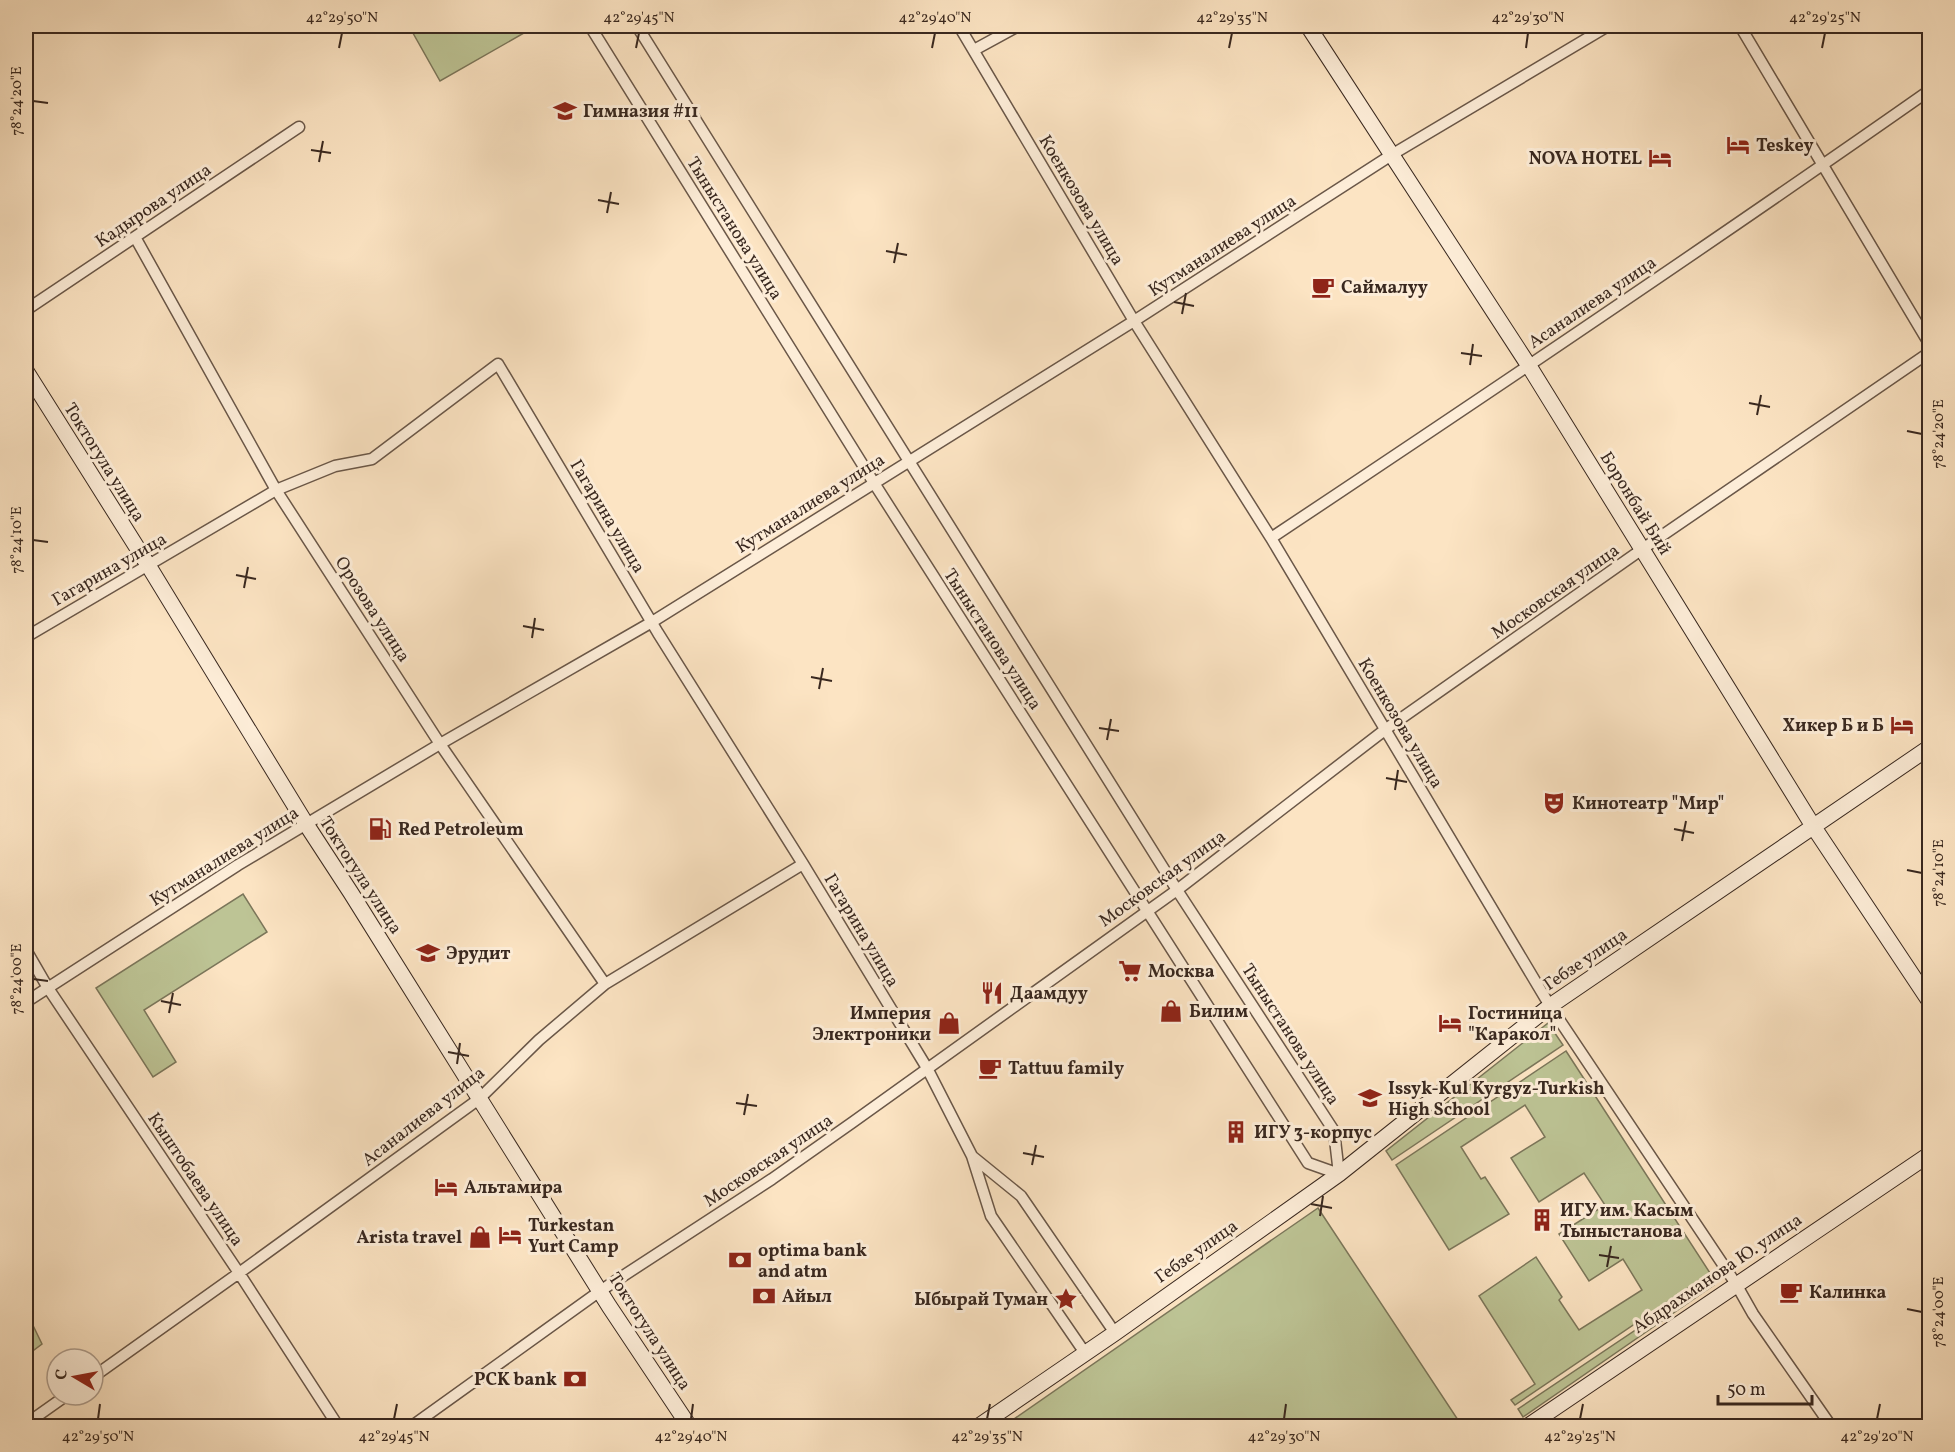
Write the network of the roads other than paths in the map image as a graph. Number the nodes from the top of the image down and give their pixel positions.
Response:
1 (590, 26) edge
2 (636, 26) edge
3 (959, 26) edge
4 (1018, 26) edge
5 (1308, 26) edge
6 (1608, 26) edge
7 (1740, 26) edge
8 (974, 51) junction
9 (1929, 90) edge
10 (299, 127) dead end
11 (1393, 154) junction
12 (1823, 165) junction
13 (135, 237) junction
14 (26, 310) edge
15 (1134, 321) junction
16 (1929, 345) edge
17 (1929, 352) edge
18 (1529, 366) junction
19 (26, 371) edge
20 (908, 462) junction
21 (874, 483) junction
22 (276, 490) junction
23 (1271, 538) junction
24 (1641, 550) junction
25 (148, 565) junction
26 (652, 622) junction
27 (26, 637) edge
28 (1386, 729) junction
29 (440, 744) junction
30 (1929, 747) edge
31 (306, 824) junction
32 (1814, 826) junction
33 (803, 864) junction
34 (1177, 890) junction
35 (1148, 911) junction
36 (26, 950) edge
37 (605, 984) junction
38 (48, 988) junction
39 (26, 1002) edge
40 (1929, 1002) edge
41 (1550, 1006) junction
42 (927, 1068) junction
43 (479, 1099) junction
44 (1929, 1154) edge
45 (972, 1156) junction
46 (1339, 1174) junction
47 (239, 1273) junction
48 (1736, 1284) junction
49 (600, 1291) junction
50 (1115, 1333) junction
51 (1085, 1353) junction
52 (105, 1368) edge
53 (50, 1407) edge
54 (26, 1424) edge
55 (338, 1426) edge
56 (412, 1426) edge
57 (689, 1426) edge
58 (980, 1426) edge
59 (1528, 1426) edge
60 (1831, 1426) edge

1 - 21 street, Тыныстанова улица
2 - 20 street, Тыныстанова улица
3 - 8 street, Коенкозова улица
4 - 8 street
5 - 11 main road, Боронбай Бий
6 - 11 street, Кутманалиева улица
7 - 12 street
8 - 15 street, Коенкозова улица
9 - 12 street, Асаналиева улица
10 - 13 street, Кадырова улица
11 - 15 street, Кутманалиева улица
11 - 18 main road, Боронбай Бий
12 - 16 street
12 - 18 street, Асаналиева улица
13 - 14 street, Кадырова улица
13 - 22 street, Орозова улица
15 - 20 street, Кутманалиева улица
15 - 23 street, Коенкозова улица
17 - 24 street, Московская улица
18 - 23 street, Асаналиева улица
18 - 24 main road, Боронбай Бий
19 - 25 main road, Токтогула улица
20 - 21 street, Кутманалиева улица
20 - 34 street, Тыныстанова улица
21 - 26 street, Кутманалиева улица
21 - 35 street, Тыныстанова улица
22 - 25 street, Гагарина улица
22 - 26 street, Гагарина улица
22 - 29 street, Орозова улица
23 - 28 street, Коенкозова улица
24 - 28 street, Московская улица
24 - 32 main road, Боронбай Бий
25 - 27 street, Гагарина улица
25 - 31 main road, Токтогула улица
26 - 29 street, Кутманалиева улица
26 - 33 street, Гагарина улица
28 - 34 street, Московская улица
28 - 41 street, Коенкозова улица
29 - 31 street, Кутманалиева улица
29 - 37 street, Орозова улица
30 - 32 main road, Гебзе улица
31 - 38 street, Кутманалиева улица
31 - 43 main road, Токтогула улица
32 - 40 main road, Боронбай Бий
32 - 41 main road, Гебзе улица
33 - 37 street, Асаналиева улица
33 - 42 street, Гагарина улица
34 - 35 street, Московская улица
34 - 46 street, Тыныстанова улица
35 - 42 street, Московская улица
35 - 46 street, Тыныстанова улица
36 - 38 street, Кыштобаева улица
37 - 43 street, Асаналиева улица
38 - 39 street, Кутманалиева улица
38 - 47 street, Кыштобаева улица
41 - 46 main road, Гебзе улица
41 - 48 street, Коенкозова улица
42 - 45 street, Гагарина улица
42 - 49 street, Московская улица
43 - 47 street, Асаналиева улица
43 - 49 main road, Токтогула улица
44 - 48 main road, Абдрахманова Ю. улица
45 - 50 street, Гагарина улица
45 - 51 street, Гагарина улица
46 - 50 main road, Гебзе улица
47 - 52 street, Асаналиева улица
47 - 55 street, Кыштобаева улица
48 - 59 main road, Абдрахманова Ю. улица
48 - 60 street, Коенкозова улица
49 - 56 street, Московская улица
49 - 57 main road, Токтогула улица
50 - 51 main road, Гебзе улица
51 - 58 main road, Гебзе улица
53 - 54 street

